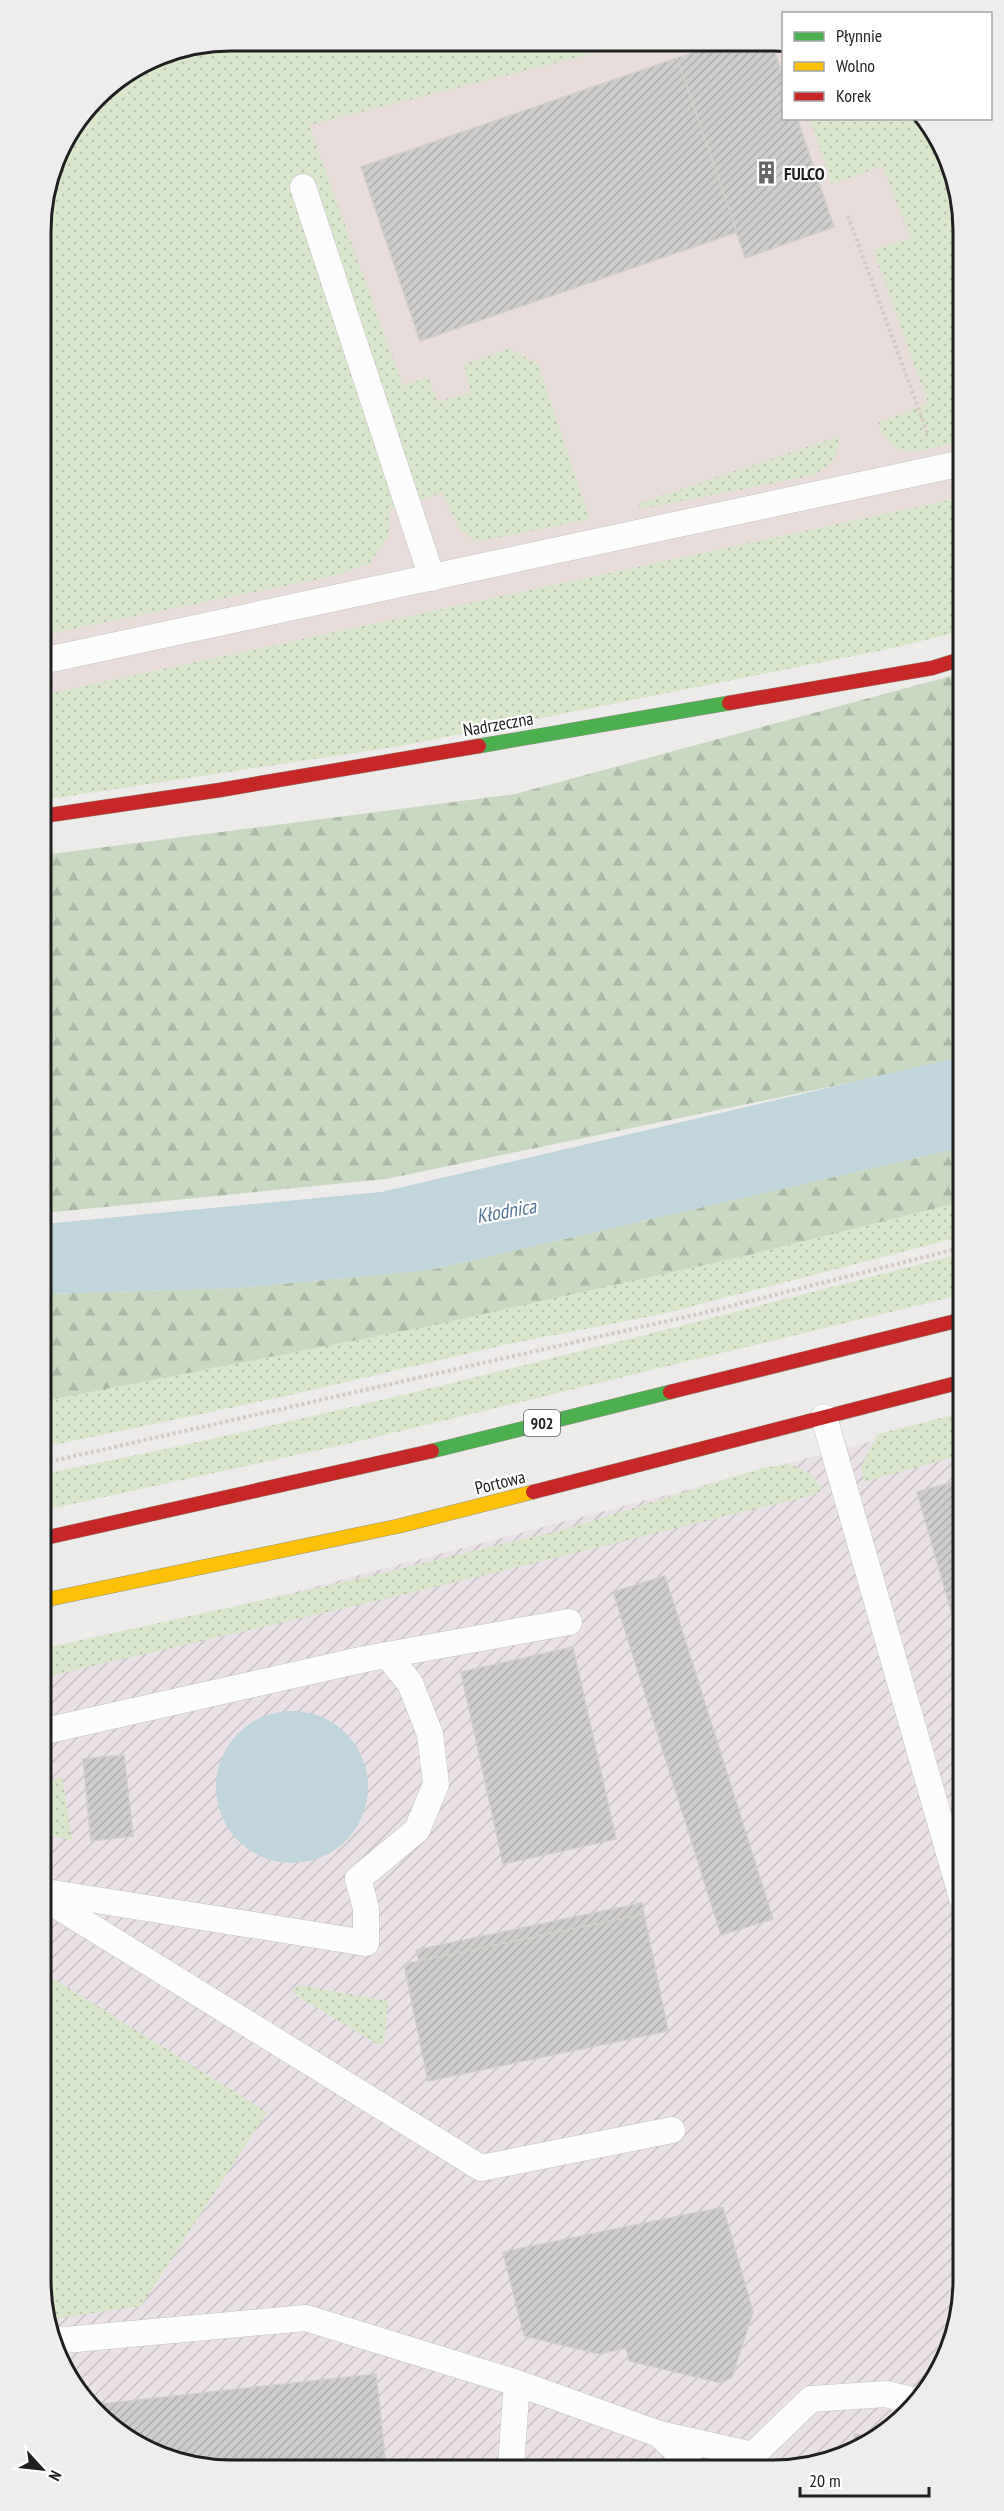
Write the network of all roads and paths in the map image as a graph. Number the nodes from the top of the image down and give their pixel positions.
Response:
1 (303, 187) dead end
2 (848, 216) dead end
3 (949, 467) edge
4 (432, 578) junction
5 (51, 659) edge
6 (953, 662) edge
7 (51, 815) edge
8 (953, 1250) edge
9 (953, 1322) edge
10 (953, 1384) edge
11 (824, 1417) junction
12 (51, 1460) edge
13 (51, 1537) edge
14 (51, 1599) edge
15 (569, 1622) dead end
16 (387, 1655) junction
17 (51, 1730) edge
18 (953, 1867) edge
19 (51, 1893) edge
20 (51, 1902) edge
21 (672, 2130) dead end
22 (62, 2341) edge
23 (517, 2383) junction
24 (908, 2399) edge
25 (659, 2434) junction
26 (511, 2460) edge
27 (686, 2460) edge

1 - 4 lane
2 - 3 path
3 - 4 lane
4 - 5 lane
6 - 7 main road, Nadrzeczna
8 - 12 path
9 - 13 main road, 902
10 - 11 main road, Portowa
11 - 14 main road, Portowa
11 - 18 lane
15 - 16 lane
16 - 17 lane
16 - 19 lane
20 - 21 lane
22 - 23 lane
23 - 25 lane
23 - 26 lane
24 - 25 lane
25 - 27 lane

